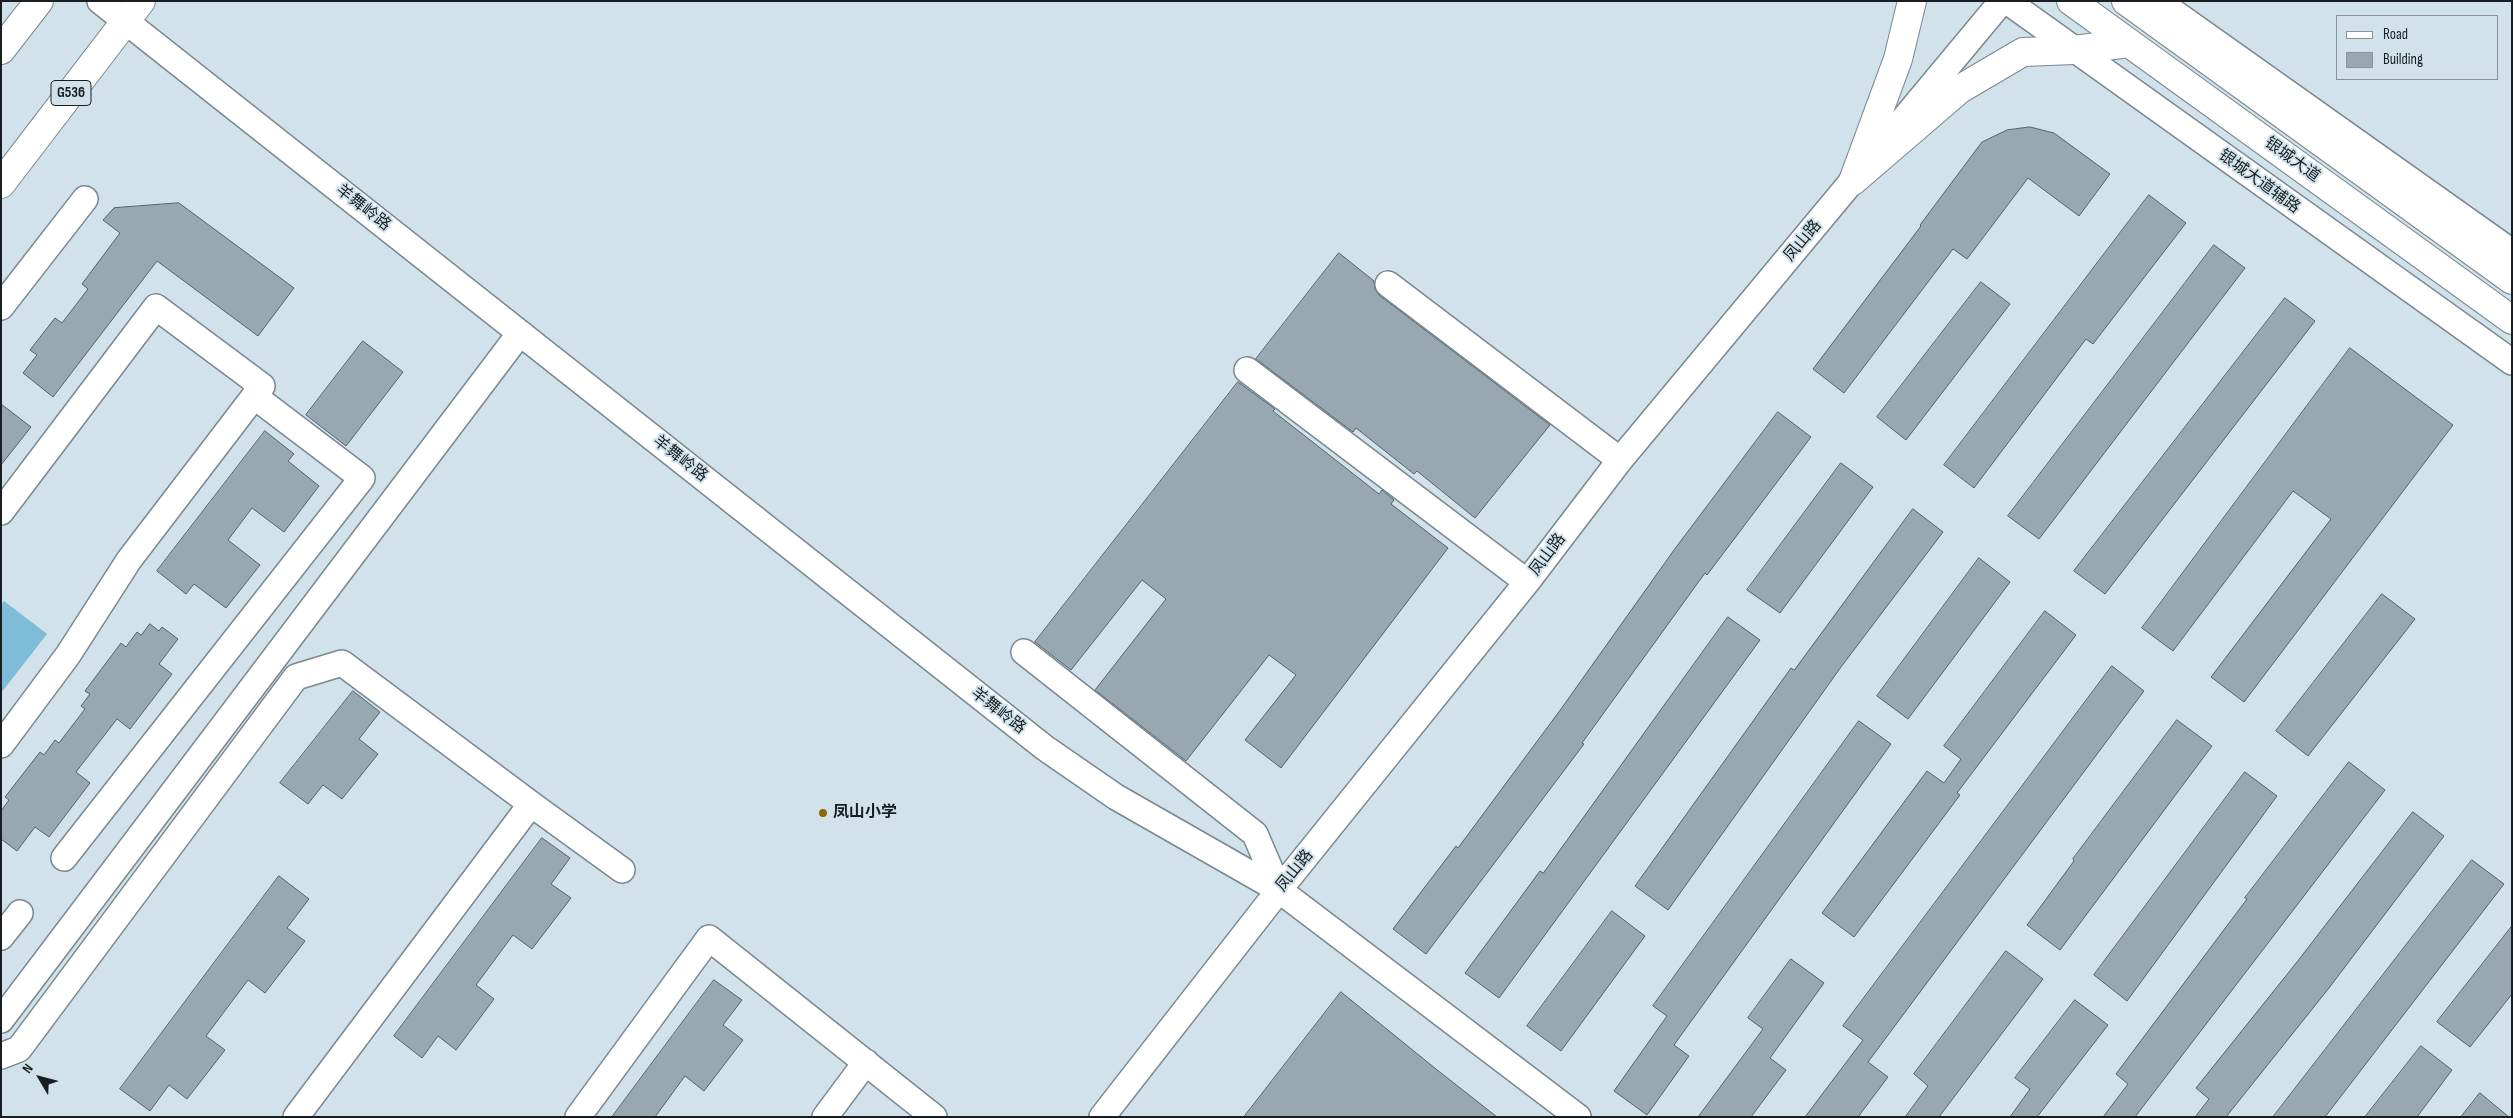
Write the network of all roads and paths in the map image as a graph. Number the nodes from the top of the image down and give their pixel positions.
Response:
1 (39, 1) edge
2 (100, 1) edge
3 (1912, 1) edge
4 (2002, 1) edge
5 (2007, 1) edge
6 (2072, 1) edge
7 (2143, 5) edge
8 (133, 11) edge
9 (2129, 43) junction
10 (1, 50) edge
11 (2074, 50) junction
12 (1853, 181) junction
13 (1, 184) edge
14 (85, 199) dead end
15 (2512, 252) edge
16 (2512, 280) edge
17 (1388, 284) dead end
18 (1, 308) edge
19 (2512, 320) edge
20 (520, 332) junction
21 (2512, 362) edge
22 (1247, 370) dead end
23 (254, 396) junction
24 (1620, 460) junction
25 (1, 512) edge
26 (1527, 582) junction
27 (1024, 652) dead end
28 (1, 745) edge
29 (531, 804) junction
30 (64, 858) dead end
31 (622, 870) dead end
32 (1279, 890) junction
33 (20, 913) dead end
34 (1, 937) edge
35 (1, 1020) edge
36 (1, 1056) edge
37 (866, 1062) junction
38 (296, 1117) edge
39 (578, 1117) edge
40 (825, 1117) edge
41 (934, 1117) edge
42 (1102, 1117) edge
43 (1578, 1117) edge

1 - 10 main road
2 - 8 street, 羊舞岭路
3 - 12 main road
4 - 12 street, 凤山路
5 - 11 street, 银城大道辅路
6 - 9 main road, 银城大道
7 - 15 street
7 - 16 main road, 银城大道
8 - 13 main road, G536
8 - 20 street, 羊舞岭路
9 - 11 main road
9 - 19 main road, 银城大道
11 - 12 main road
11 - 21 street, 银城大道辅路
12 - 24 street, 凤山路
14 - 18 street
17 - 24 street
20 - 32 street, 羊舞岭路
20 - 35 street
22 - 26 street
23 - 25 street
23 - 28 street
23 - 30 street
24 - 26 street, 凤山路
26 - 32 street, 凤山路
27 - 32 street
29 - 31 street
29 - 36 street
29 - 38 street
32 - 42 street, 凤山路
32 - 43 street, 羊舞岭路
33 - 34 street
37 - 39 street
37 - 40 street
37 - 41 street

